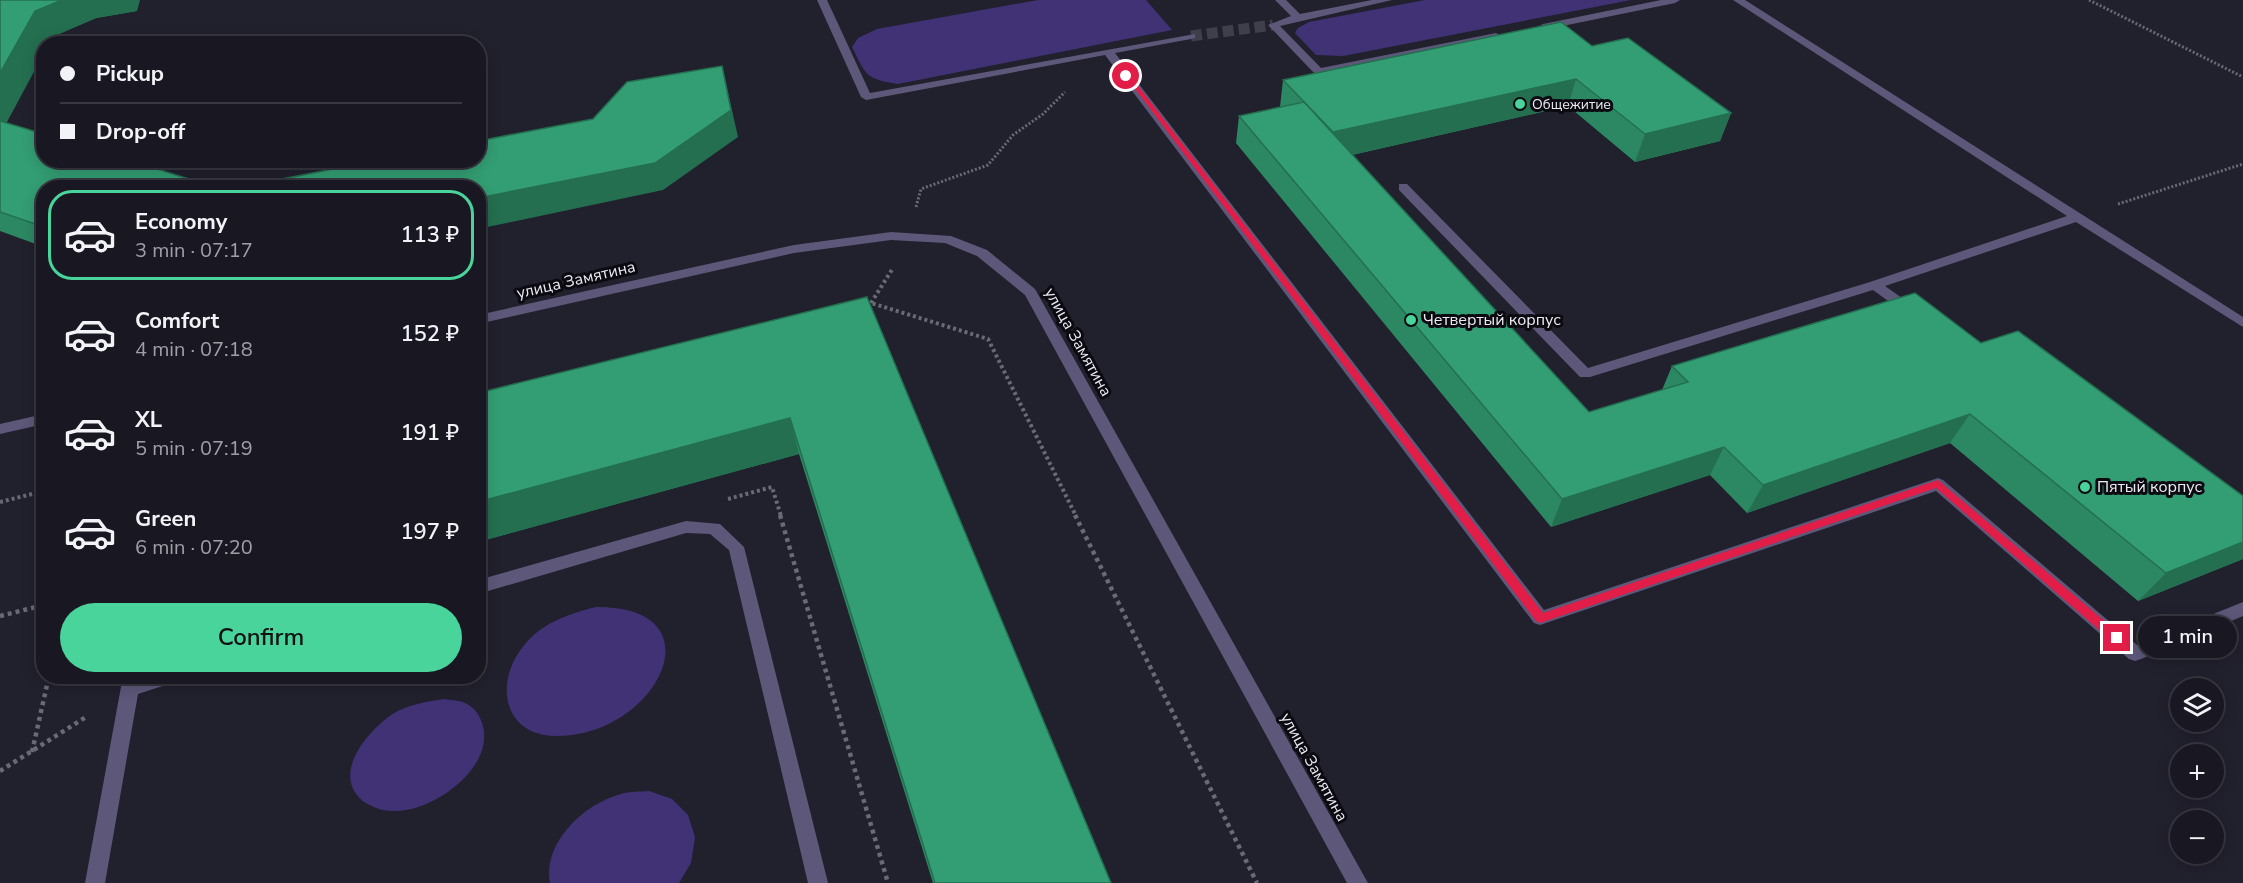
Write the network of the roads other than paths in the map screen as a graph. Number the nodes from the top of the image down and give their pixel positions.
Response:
1 (822, 0) edge
2 (1280, 0) edge
3 (1387, 0) edge
4 (1675, 0) edge
5 (1738, 0) edge
6 (1298, 18) junction
7 (1537, 28) edge
8 (1503, 35) edge
9 (1191, 36) tunnel mouth
10 (1110, 55) junction
11 (1403, 187) dead end
12 (2077, 217) junction
13 (1875, 285) junction
14 (1919, 317) edge
15 (486, 318) edge
16 (2243, 323) edge
17 (36, 421) edge
18 (0, 429) edge
19 (486, 585) edge
20 (2243, 609) edge
21 (131, 684) edge
22 (1353, 882) edge
23 (95, 883) edge
24 (818, 883) edge

1 - 10 street
2 - 6 street
3 - 6 street
4 - 7 street
5 - 12 street
6 - 8 street
9 - 10 street
10 - 20 street
11 - 13 street
12 - 13 street
12 - 16 street
13 - 14 street
15 - 22 street, улица Замятина
17 - 18 street
19 - 24 street
21 - 23 street

